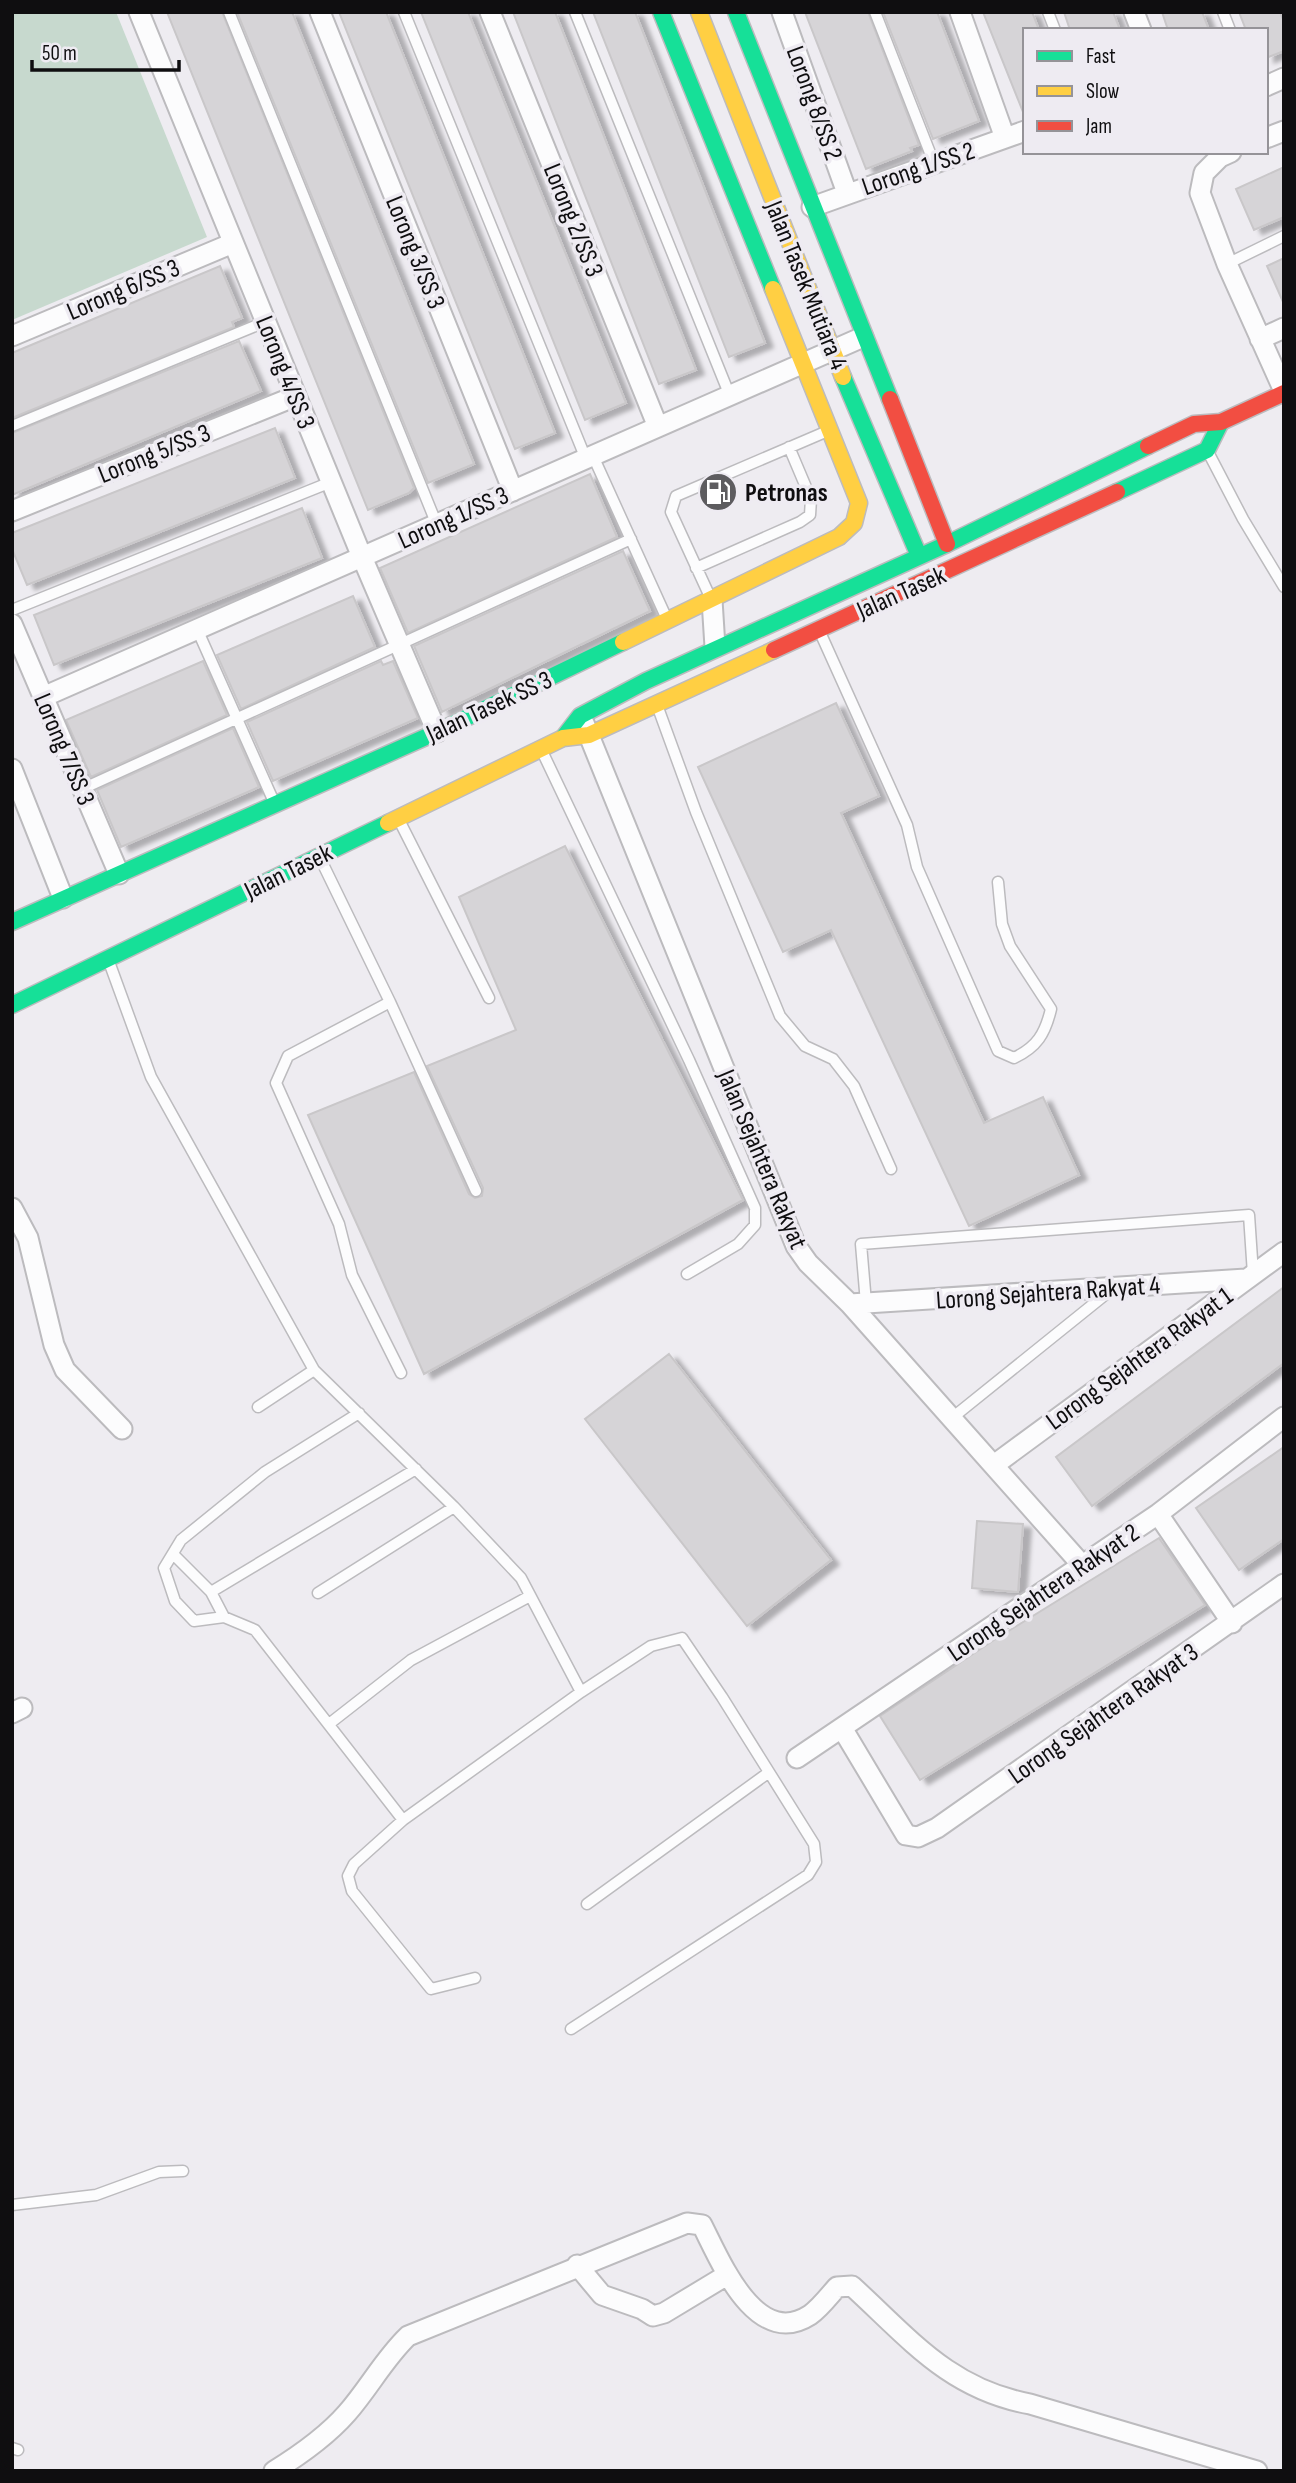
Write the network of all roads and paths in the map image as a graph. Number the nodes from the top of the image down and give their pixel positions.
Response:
1 (139, 12) edge
2 (229, 12) edge
3 (320, 12) edge
4 (404, 12) edge
5 (490, 12) edge
6 (575, 12) edge
7 (661, 12) edge
8 (699, 12) edge
9 (736, 12) edge
10 (782, 12) edge
11 (875, 12) edge
12 (960, 12) edge
13 (1284, 78) edge
14 (1268, 85) edge
15 (1023, 132) edge
16 (1005, 138) junction
17 (1226, 155) edge
18 (934, 163) junction
19 (847, 193) junction
20 (812, 207) junction
21 (1284, 236) edge
22 (233, 243) junction
23 (1227, 264) junction
24 (265, 321) junction
25 (1284, 328) edge
26 (12, 336) edge
27 (863, 337) junction
28 (1260, 339) junction
29 (832, 351) junction
30 (804, 363) junction
31 (1284, 392) edge
32 (296, 396) junction
33 (730, 396) junction
34 (1220, 422) junction
35 (1194, 424) junction
36 (12, 426) edge
37 (659, 427) junction
38 (830, 430) junction
39 (789, 447) junction
40 (1207, 450) junction
41 (589, 458) junction
42 (331, 482) junction
43 (513, 491) junction
44 (12, 511) edge
45 (437, 525) junction
46 (631, 539) junction
47 (995, 549) junction
48 (944, 550) junction
49 (919, 556) junction
50 (362, 557) junction
51 (696, 568) junction
52 (917, 585) junction
53 (1284, 587) edge
54 (712, 600) junction
55 (12, 610) edge
56 (668, 621) junction
57 (12, 624) edge
58 (197, 629) junction
59 (818, 629) junction
60 (399, 645) junction
61 (715, 647) junction
62 (43, 697) junction
63 (657, 705) junction
64 (580, 716) junction
65 (237, 718) junction
66 (436, 732) junction
67 (589, 735) junction
68 (564, 738) junction
69 (541, 749) junction
70 (12, 769) edge
71 (82, 789) junction
72 (275, 804) junction
73 (397, 817) junction
74 (319, 856) junction
75 (119, 874) junction
76 (998, 882) dead end
77 (64, 898) junction
78 (12, 922) edge
79 (108, 959) junction
80 (489, 998) dead end
81 (390, 1002) junction
82 (12, 1005) edge
83 (891, 1169) dead end
84 (476, 1191) dead end
85 (12, 1208) edge
86 (1284, 1252) edge
87 (687, 1274) dead end
88 (1250, 1276) junction
89 (1114, 1287) junction
90 (858, 1304) junction
91 (314, 1370) junction
92 (401, 1373) dead end
93 (258, 1408) dead end
94 (359, 1413) junction
95 (1284, 1417) edge
96 (952, 1418) junction
97 (122, 1429) dead end
98 (994, 1465) junction
99 (416, 1469) junction
100 (454, 1507) junction
101 (1158, 1514) junction
102 (173, 1554) junction
103 (1082, 1565) junction
104 (1284, 1584) edge
105 (211, 1592) junction
106 (318, 1593) dead end
107 (530, 1596) junction
108 (224, 1617) junction
109 (1232, 1623) junction
110 (581, 1692) junction
111 (329, 1724) junction
112 (842, 1728) junction
113 (797, 1758) dead end
114 (768, 1773) junction
115 (403, 1820) junction
116 (587, 1904) dead end
117 (475, 1978) dead end
118 (571, 2029) dead end
119 (183, 2171) dead end
120 (12, 2206) edge
121 (577, 2265) junction
122 (727, 2275) junction
123 (274, 2471) edge
124 (1257, 2471) edge

1 - 22 street, Lorong 4/SS 3
2 - 45 lane
3 - 43 street, Lorong 3/SS 3
4 - 41 lane
5 - 37 street, Lorong 2/SS 3
6 - 33 lane
7 - 30 street
8 - 29 street, Jalan Tasek Mutiara 4
9 - 20 street, Jalan Tasek Mutiara 4
10 - 19 street, Lorong 8/SS 2
11 - 18 lane
12 - 16 street
13 - 14 street
15 - 16 street, Lorong 1/SS 2
16 - 18 street, Lorong 1/SS 2
17 - 23 street
18 - 19 street, Lorong 1/SS 2
19 - 20 street, Lorong 1/SS 2
20 - 27 street, Jalan Tasek Mutiara 4
21 - 23 lane
22 - 24 street, Lorong 4/SS 3
22 - 26 street, Lorong 6/SS 3
23 - 28 street
24 - 32 street, Lorong 4/SS 3
24 - 36 lane
25 - 28 street
27 - 29 street, Lorong 1/SS 3
27 - 48 street, Jalan Tasek Mutiara 4
28 - 31 street
29 - 30 street, Lorong 1/SS 3
29 - 49 street, Jalan Tasek Mutiara 4
30 - 33 street, Lorong 1/SS 3
30 - 38 street
31 - 34 street, Jalan Tasek
32 - 42 street, Lorong 4/SS 3
32 - 44 street, Lorong 5/SS 3
33 - 37 street, Lorong 1/SS 3
34 - 35 street, Jalan Tasek
34 - 40 street
35 - 40 lane
35 - 48 street, Jalan Tasek
37 - 41 street, Lorong 1/SS 3
38 - 39 lane
38 - 54 street, Jalan Tasek SS 3
39 - 51 lane
39 - 51 lane
40 - 47 street, Jalan Tasek
40 - 53 lane
41 - 43 street, Lorong 1/SS 3
41 - 46 lane
42 - 50 street, Lorong 4/SS 3
42 - 55 lane
43 - 45 street, Lorong 1/SS 3
45 - 50 street, Lorong 1/SS 3
46 - 56 lane
46 - 60 lane
47 - 48 street
47 - 52 street, Jalan Tasek
48 - 49 street, Jalan Tasek
48 - 52 street
49 - 61 street, Jalan Tasek
50 - 58 street, Lorong 1/SS 3
50 - 60 street, Lorong 4/SS 3
51 - 54 lane
52 - 59 street, Jalan Tasek
54 - 56 street, Jalan Tasek SS 3
54 - 61 street
56 - 66 street, Jalan Tasek SS 3
57 - 62 street, Lorong 7/SS 3
58 - 62 street, Lorong 1/SS 3
58 - 65 lane
59 - 63 street, Jalan Tasek
59 - 76 lane
60 - 65 lane
60 - 66 street, Lorong 4/SS 3
61 - 64 street, Jalan Tasek
62 - 71 street, Lorong 7/SS 3
63 - 67 street, Jalan Tasek
63 - 83 lane
64 - 67 street, Jalan Sejahtera Rakyat
64 - 68 street, Jalan Tasek
65 - 71 lane
65 - 72 lane
66 - 72 street, Jalan Tasek SS 3
67 - 68 street, Jalan Tasek
67 - 90 street, Jalan Sejahtera Rakyat
68 - 69 street, Jalan Tasek
69 - 73 street, Jalan Tasek
69 - 87 lane
70 - 77 street
71 - 75 street, Lorong 7/SS 3
72 - 75 street, Jalan Tasek SS 3
73 - 74 street, Jalan Tasek
73 - 80 lane
74 - 79 street, Jalan Tasek
74 - 81 lane
75 - 77 street, Jalan Tasek SS 3
77 - 78 street, Jalan Tasek SS 3
79 - 82 street, Jalan Tasek
79 - 91 lane
81 - 84 lane
81 - 92 lane
85 - 97 street
86 - 88 street, Lorong Sejahtera Rakyat 1
88 - 89 street, Lorong Sejahtera Rakyat 4
88 - 90 lane
88 - 98 street, Lorong Sejahtera Rakyat 1
89 - 90 street, Lorong Sejahtera Rakyat 4
89 - 96 lane
90 - 96 street, Jalan Sejahtera Rakyat
91 - 93 lane
91 - 94 lane
94 - 99 lane
94 - 102 lane
95 - 101 street, Lorong Sejahtera Rakyat 2
96 - 98 street, Jalan Sejahtera Rakyat
98 - 103 street, Jalan Sejahtera Rakyat
99 - 100 lane
99 - 105 lane
100 - 106 lane
100 - 107 lane
101 - 103 street, Lorong Sejahtera Rakyat 2
101 - 109 street
102 - 105 lane
102 - 108 lane
103 - 112 street, Lorong Sejahtera Rakyat 2
104 - 109 street, Lorong Sejahtera Rakyat 3
105 - 108 lane
107 - 110 lane
107 - 111 lane
108 - 111 lane
109 - 112 street, Lorong Sejahtera Rakyat 3
110 - 114 lane
110 - 115 lane
111 - 115 lane
112 - 113 street, Lorong Sejahtera Rakyat 2
114 - 116 lane
114 - 118 lane
115 - 117 lane
119 - 120 lane
121 - 122 street
121 - 122 street
121 - 123 street
122 - 124 street

